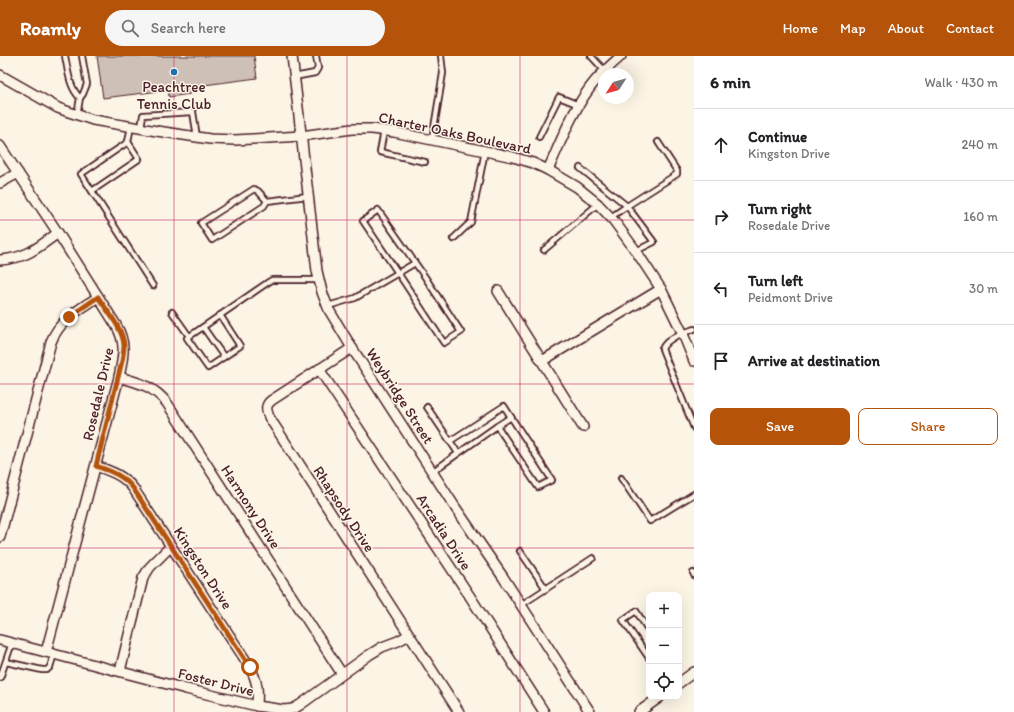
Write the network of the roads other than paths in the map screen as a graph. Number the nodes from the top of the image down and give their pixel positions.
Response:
1 (65, 56) edge
2 (82, 56) edge
3 (292, 56) edge
4 (316, 56) edge
5 (441, 56) edge
6 (591, 56) edge
7 (620, 56) edge
8 (602, 68) edge
9 (608, 68) edge
10 (0, 75) edge
11 (294, 77) junction
12 (598, 79) edge
13 (80, 98) junction
14 (579, 105) junction
15 (77, 115) junction
16 (131, 126) junction
17 (141, 128) junction
18 (384, 131) junction
19 (301, 136) junction
20 (197, 137) junction
21 (539, 137) dead end
22 (432, 140) junction
23 (128, 142) junction
24 (658, 142) dead end
25 (0, 146) edge
26 (485, 151) junction
27 (425, 162) dead end
28 (580, 168) dead end
29 (548, 170) junction
30 (18, 173) junction
31 (0, 183) edge
32 (92, 191) junction
33 (308, 196) junction
34 (267, 201) junction
35 (598, 204) junction
36 (626, 206) junction
37 (611, 217) junction
38 (58, 233) junction
39 (453, 239) dead end
40 (544, 250) dead end
41 (636, 251) junction
42 (0, 260) edge
43 (415, 263) junction
44 (398, 273) junction
45 (319, 280) junction
46 (153, 286) dead end
47 (661, 289) junction
48 (498, 291) dead end
49 (98, 297) junction
50 (328, 306) junction
51 (172, 312) dead end
52 (220, 315) junction
53 (203, 327) junction
54 (694, 329) edge
55 (683, 334) junction
56 (189, 336) junction
57 (352, 348) junction
58 (224, 357) junction
59 (542, 361) junction
60 (694, 361) edge
61 (319, 369) junction
62 (119, 377) junction
63 (427, 407) dead end
64 (511, 416) junction
65 (497, 426) junction
66 (584, 427) dead end
67 (694, 428) edge
68 (450, 441) junction
69 (458, 453) junction
70 (96, 466) junction
71 (432, 472) junction
72 (621, 478) dead end
73 (694, 494) edge
74 (0, 537) edge
75 (171, 546) junction
76 (520, 551) dead end
77 (593, 558) dead end
78 (546, 589) junction
79 (521, 605) junction
80 (647, 628) edge
81 (409, 635) junction
82 (0, 640) edge
83 (12, 643) junction
84 (646, 649) edge
85 (50, 653) junction
86 (6, 662) junction
87 (120, 671) junction
88 (694, 672) edge
89 (342, 674) junction
90 (0, 678) edge
91 (682, 681) edge
92 (656, 700) edge
93 (257, 706) junction
94 (459, 712) edge
95 (544, 712) edge
96 (590, 712) edge
97 (639, 712) edge

1 - 13 lane
2 - 13 lane
3 - 11 street, Weybridge Street
4 - 11 lane
5 - 22 lane
6 - 8 lane
7 - 9 street
10 - 15 street, Charter Oaks Boulevard
11 - 19 street, Weybridge Street
12 - 14 street
13 - 15 lane
14 - 21 lane
14 - 29 street
15 - 16 street, Charter Oaks Boulevard
16 - 17 street, Charter Oaks Boulevard
16 - 23 lane
17 - 20 street, Charter Oaks Boulevard
17 - 20 lane
18 - 19 street, Charter Oaks Boulevard
18 - 22 street, Charter Oaks Boulevard
18 - 27 lane
19 - 20 street, Charter Oaks Boulevard
19 - 33 street, Weybridge Street
22 - 26 street, Charter Oaks Boulevard
23 - 32 lane
23 - 32 lane
24 - 36 lane
25 - 30 street, Rosedale Drive
26 - 29 street, Charter Oaks Boulevard
26 - 39 lane
28 - 36 lane
29 - 35 street, Charter Oaks Boulevard
30 - 31 street
30 - 38 street, Rosedale Drive
32 - 46 lane
33 - 34 lane
33 - 45 street, Weybridge Street
34 - 34 lane
35 - 37 street, Charter Oaks Boulevard
35 - 40 lane
36 - 37 lane
36 - 41 lane
37 - 41 street, Charter Oaks Boulevard
38 - 42 street
38 - 49 street, Rosedale Drive
41 - 47 street, Charter Oaks Boulevard
43 - 44 lane
43 - 44 lane
43 - 44 lane
44 - 50 lane
45 - 50 street, Weybridge Street
45 - 52 lane
47 - 55 street, Charter Oaks Boulevard
47 - 59 street
48 - 59 street
49 - 62 street, Rosedale Drive
49 - 74 street
50 - 57 street, Weybridge Street
51 - 56 lane
52 - 53 lane
52 - 58 lane
53 - 56 lane
53 - 58 lane
54 - 55 lane
55 - 60 street, Charter Oaks Boulevard
55 - 67 lane
56 - 58 lane
57 - 61 street, Rhapsody Drive
57 - 71 street, Weybridge Street
59 - 66 street
61 - 81 street, Rhapsody Drive
61 - 95 street, Arcadia Drive
62 - 70 street, Rosedale Drive
62 - 89 street, Harmony Drive
63 - 68 lane
64 - 65 lane
64 - 65 lane
64 - 68 lane
65 - 69 lane
68 - 69 lane
69 - 71 lane
70 - 75 street, Kingston Drive
70 - 85 street, Rosedale Drive
71 - 79 street, Weybridge Street
72 - 73 lane
75 - 87 street
75 - 93 street, Kingston Drive
76 - 78 lane
77 - 78 lane
78 - 79 lane
79 - 96 street, Weybridge Street
80 - 84 lane
81 - 89 street, Foster Drive
81 - 94 street, Rhapsody Drive
82 - 83 street, Foster Drive
83 - 85 street, Foster Drive
83 - 86 lane
85 - 86 lane
85 - 87 street, Foster Drive
86 - 90 lane
87 - 93 street, Foster Drive
88 - 91 street
89 - 93 street, Foster Drive
92 - 97 street

